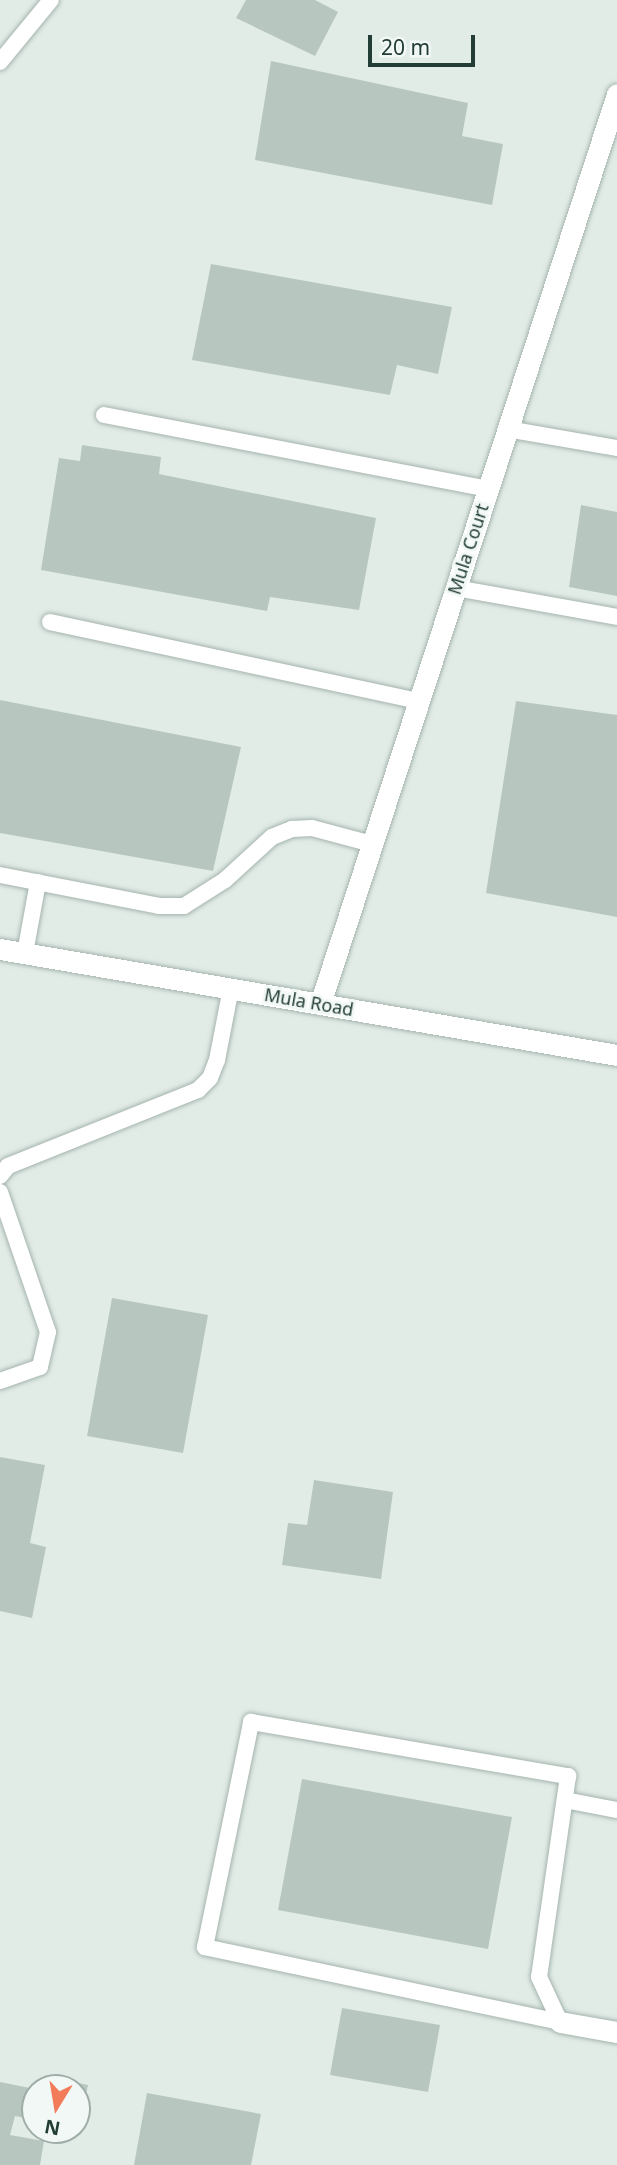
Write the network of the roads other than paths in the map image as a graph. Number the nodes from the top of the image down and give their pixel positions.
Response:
1 (51, 0) edge
2 (0, 62) edge
3 (617, 94) edge
4 (104, 415) dead end
5 (508, 429) junction
6 (617, 448) edge
7 (488, 489) junction
8 (456, 588) junction
9 (617, 617) edge
10 (50, 622) dead end
11 (419, 701) junction
12 (372, 844) junction
13 (0, 875) edge
14 (38, 882) junction
15 (0, 949) edge
16 (25, 953) junction
17 (231, 988) junction
18 (320, 1004) junction
19 (617, 1055) edge
20 (0, 1176) edge
21 (0, 1192) edge
22 (0, 1381) edge
23 (565, 1800) junction
24 (617, 1810) edge
25 (560, 2022) junction
26 (617, 2032) edge

1 - 2 lane
3 - 5 street, Mula Court
4 - 7 lane
5 - 6 lane
5 - 7 street, Mula Court
7 - 8 street, Mula Court
8 - 9 lane
8 - 11 street, Mula Court
10 - 11 lane
11 - 12 street, Mula Court
12 - 14 lane
12 - 18 street, Mula Court
13 - 14 lane
14 - 16 lane
15 - 16 street, Mula Road
16 - 17 street, Mula Road
17 - 18 street, Mula Road
17 - 20 lane
18 - 19 street, Mula Road
21 - 22 lane
23 - 24 lane
23 - 25 lane
23 - 25 lane
25 - 26 street

